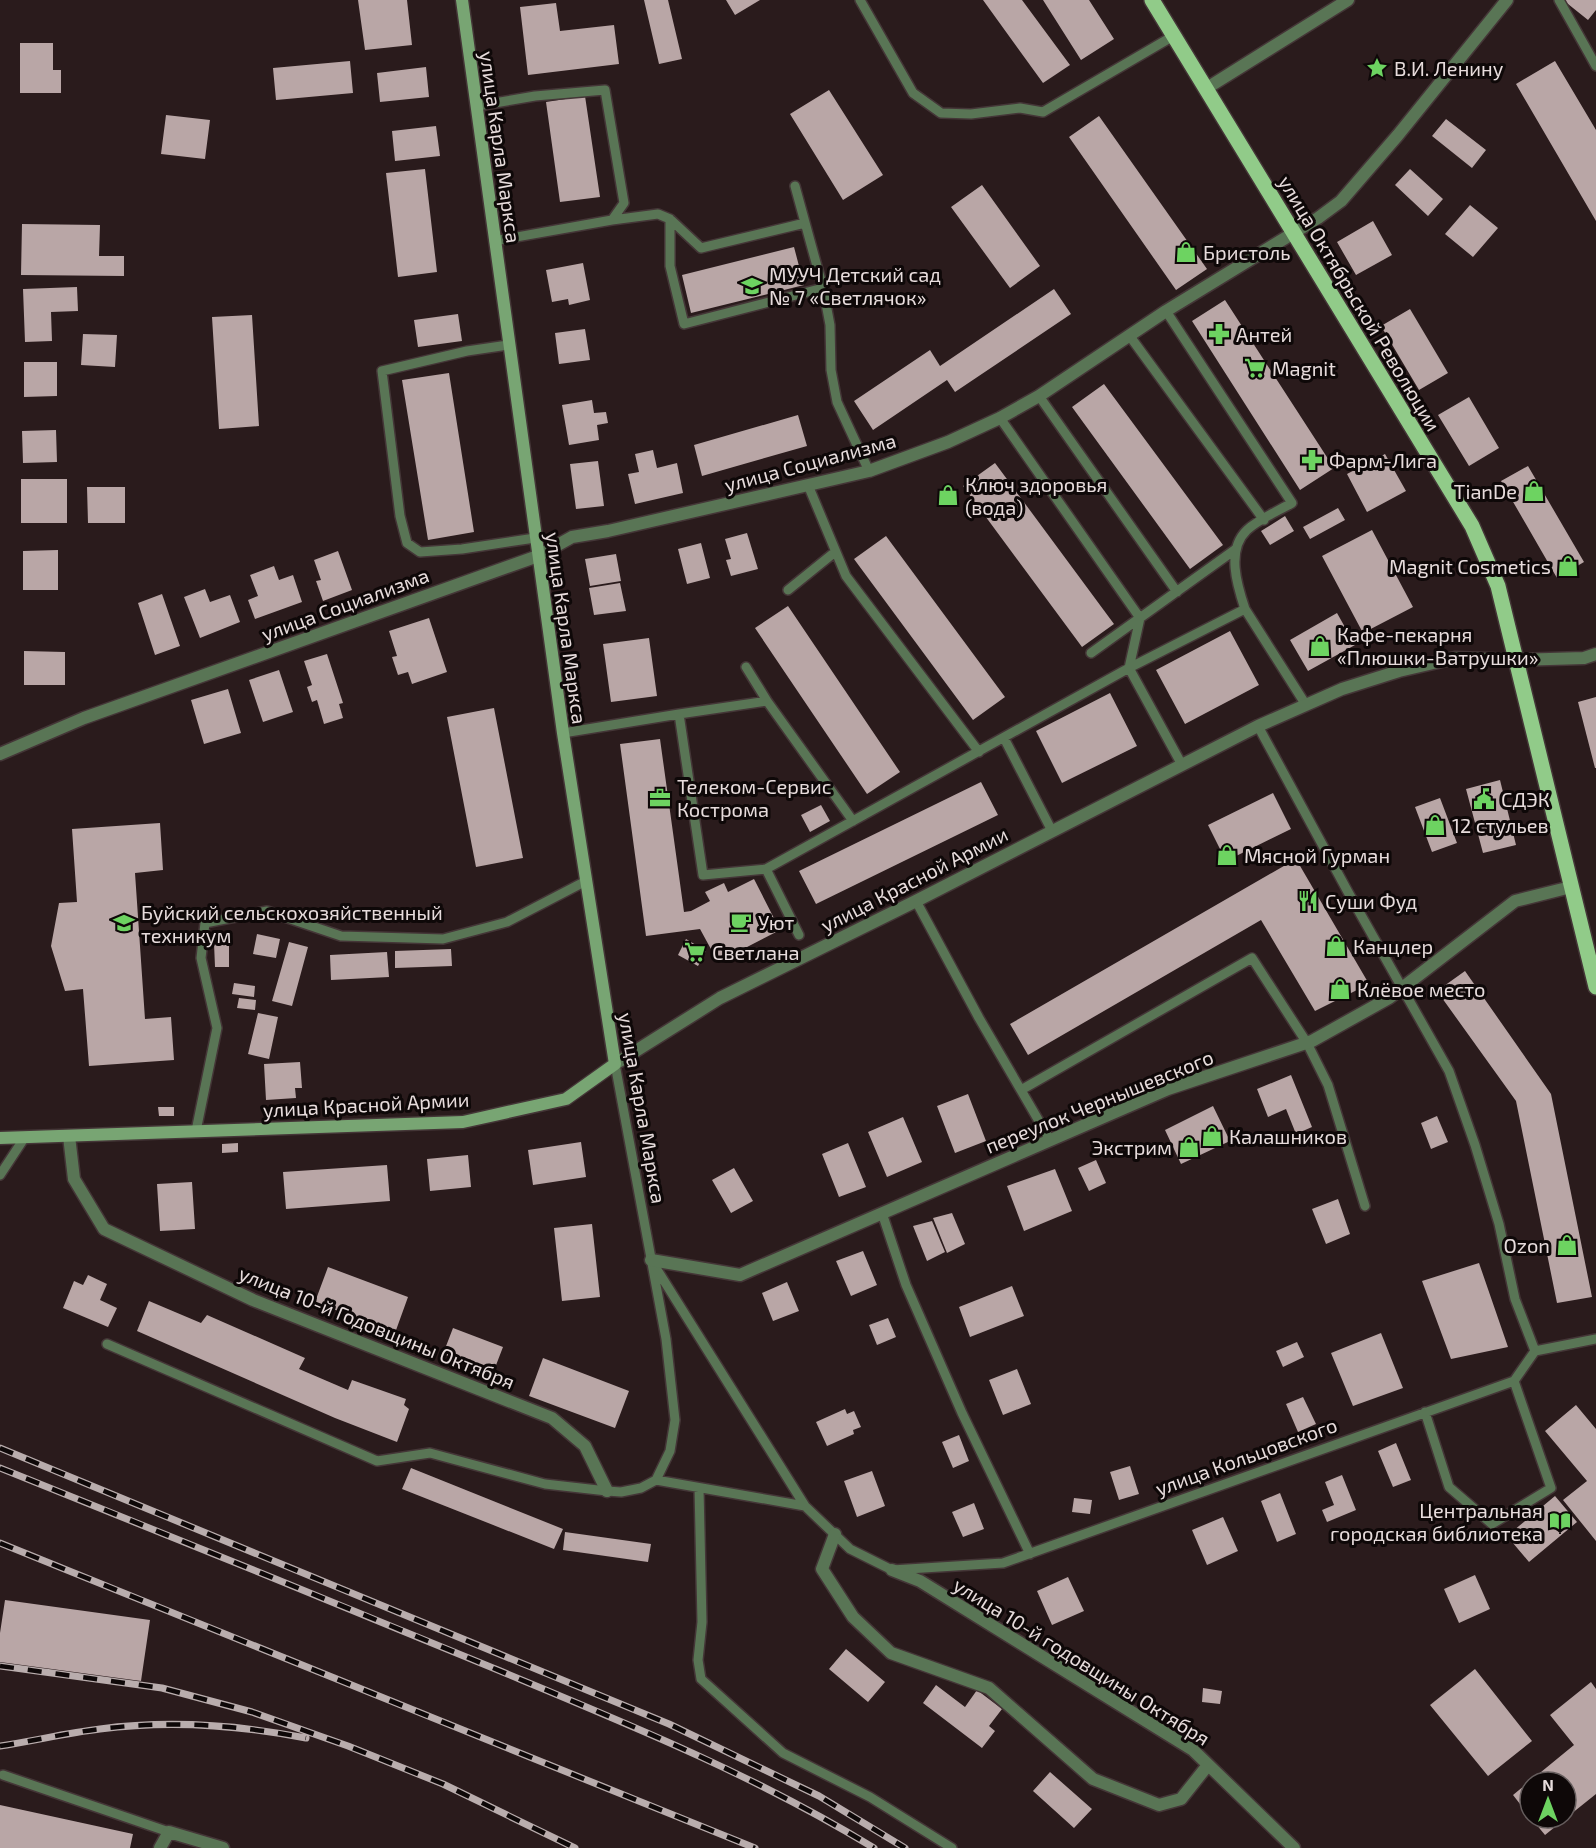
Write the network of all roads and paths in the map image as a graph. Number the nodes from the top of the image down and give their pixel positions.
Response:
1 (462, 0) edge
2 (860, 0) edge
3 (1152, 0) edge
4 (1348, 0) edge
5 (1507, 0) edge
6 (1559, 0) edge
7 (1175, 35) junction
8 (1596, 66) edge
9 (1207, 88) junction
10 (477, 106) junction
11 (795, 186) dead end
12 (670, 219) junction
13 (612, 220) junction
14 (805, 223) junction
15 (1293, 234) junction
16 (494, 241) junction
17 (823, 288) junction
18 (1166, 311) junction
19 (1130, 335) junction
20 (508, 345) junction
21 (1039, 396) junction
22 (1000, 418) junction
23 (868, 471) junction
24 (808, 485) junction
25 (1264, 520) junction
26 (535, 538) junction
27 (1236, 549) junction
28 (835, 552) junction
29 (538, 555) junction
30 (788, 590) dead end
31 (1177, 592) junction
32 (1245, 609) junction
33 (1140, 618) junction
34 (1091, 653) dead end
35 (1596, 654) edge
36 (1516, 660) junction
37 (746, 667) dead end
38 (1130, 668) junction
39 (767, 701) junction
40 (1306, 705) junction
41 (679, 714) junction
42 (1258, 726) junction
43 (563, 733) junction
44 (1004, 738) junction
45 (979, 752) junction
46 (0, 754) edge
47 (1182, 765) junction
48 (853, 821) junction
49 (1052, 831) junction
50 (766, 869) junction
51 (586, 881) junction
52 (1571, 887) junction
53 (916, 901) junction
54 (799, 935) dead end
55 (1403, 987) junction
56 (1596, 987) edge
57 (1307, 1043) junction
58 (615, 1064) junction
59 (1021, 1090) junction
60 (196, 1131) junction
61 (69, 1136) junction
62 (25, 1137) junction
63 (0, 1138) edge
64 (1050, 1140) junction
65 (0, 1175) edge
66 (1365, 1206) dead end
67 (882, 1213) junction
68 (651, 1260) junction
69 (1596, 1339) edge
70 (107, 1344) dead end
71 (1534, 1351) junction
72 (1514, 1381) junction
73 (1425, 1412) junction
74 (656, 1480) junction
75 (699, 1488) junction
76 (607, 1491) junction
77 (804, 1506) junction
78 (835, 1534) junction
79 (1030, 1554) junction
80 (892, 1570) junction
81 (1208, 1765) junction
82 (3, 1775) dead end
83 (170, 1832) junction
84 (160, 1848) edge
85 (223, 1848) edge
86 (952, 1848) edge
87 (1294, 1848) edge

1 - 10 main road, улица Карла Маркса
2 - 7 lane
3 - 7 main road, улица Октябрьской Революции
4 - 9 street
5 - 15 street, улица Социализма
6 - 8 lane
7 - 9 main road, улица Октябрьской Революции
9 - 15 main road, улица Октябрьской Революции
10 - 13 lane
10 - 16 main road, улица Карла Маркса
11 - 14 lane
12 - 13 lane
12 - 14 lane
12 - 17 lane
13 - 16 lane
14 - 17 lane
15 - 18 street, улица Социализма
15 - 36 main road, улица Октябрьской Революции
16 - 20 main road, улица Карла Маркса
17 - 23 lane
18 - 19 street, улица Социализма
18 - 25 lane
19 - 21 street, улица Социализма
19 - 25 lane
20 - 26 main road, улица Карла Маркса
20 - 26 lane
21 - 22 street, улица Социализма
21 - 31 lane
22 - 23 street, улица Социализма
22 - 33 lane
23 - 24 street, улица Социализма
24 - 28 lane
24 - 29 street, улица Социализма
25 - 27 lane
26 - 29 main road, улица Карла Маркса
27 - 31 lane
27 - 32 lane
28 - 30 lane
28 - 45 lane
29 - 43 main road, улица Карла Маркса
29 - 46 street, улица Социализма
31 - 33 lane
32 - 38 lane
32 - 40 lane
33 - 34 lane
33 - 38 lane
35 - 36 street, улица Красной Армии
36 - 40 street, улица Красной Армии
36 - 52 main road, улица Октябрьской Революции
37 - 39 lane
38 - 44 lane
38 - 47 lane
39 - 41 lane
39 - 48 lane
40 - 42 street, улица Красной Армии
41 - 43 lane
41 - 50 lane
42 - 47 street, улица Красной Армии
42 - 55 lane
43 - 51 main road, улица Карла Маркса
44 - 45 lane
44 - 49 lane
45 - 48 lane
47 - 49 street, улица Красной Армии
48 - 50 lane
49 - 53 street, улица Красной Армии
50 - 54 lane
51 - 58 main road, улица Карла Маркса
51 - 60 lane
52 - 55 street, переулок Чернышевского
52 - 56 main road, улица Октябрьской Революции
53 - 58 street, улица Красной Армии
53 - 59 lane
55 - 57 street, переулок Чернышевского
55 - 71 lane
57 - 59 lane
57 - 64 street, переулок Чернышевского
57 - 66 lane
58 - 60 main road, улица Красной Армии
58 - 68 lane, улица Карла Маркса
59 - 64 lane
60 - 61 main road, улица Красной Армии
61 - 62 main road, улица Красной Армии
61 - 76 street, улица 10-й Годовщины Октября
62 - 63 main road, улица Красной Армии
62 - 65 lane
64 - 67 street, переулок Чернышевского
67 - 68 street, переулок Чернышевского
67 - 79 lane
68 - 74 lane, улица Карла Маркса
68 - 77 lane, улица Карла Маркса
69 - 71 lane
70 - 76 lane
71 - 72 lane
72 - 73 lane, улица Кольцовского
72 - 73 lane
73 - 79 lane, улица Кольцовского
74 - 75 lane
74 - 76 lane
75 - 77 lane
75 - 86 lane
77 - 78 lane, улица Карла Маркса
78 - 80 lane, улица Карла Маркса
78 - 81 street
79 - 80 lane, улица Кольцовского
80 - 81 street, улица 10-й годовщины Октября
81 - 87 street, улица 10-й годовщины Октября
82 - 83 lane
83 - 84 street
83 - 85 street

